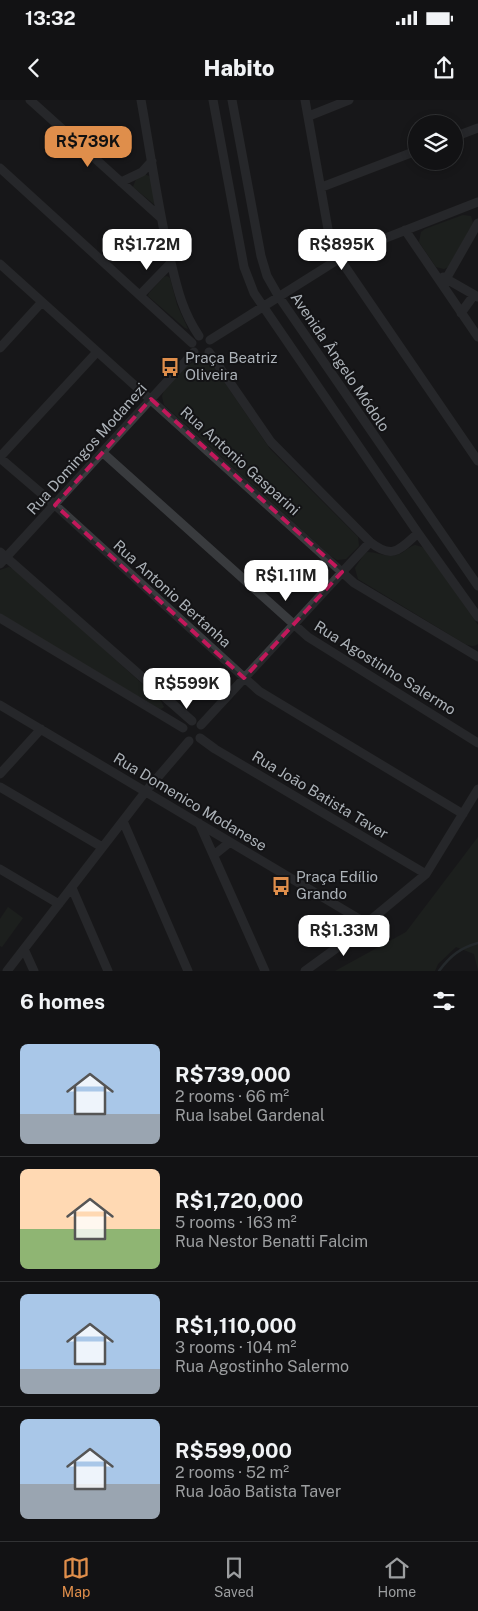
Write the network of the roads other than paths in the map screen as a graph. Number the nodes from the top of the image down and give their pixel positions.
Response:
1 (30, 100) edge
2 (141, 100) edge
3 (213, 100) edge
4 (232, 100) edge
5 (306, 100) edge
6 (349, 100) edge
7 (309, 116) junction
8 (478, 128) edge
9 (463, 134) edge
10 (408, 154) edge
11 (152, 161) junction
12 (0, 168) edge
13 (121, 182) junction
14 (322, 186) junction
15 (477, 204) edge
16 (161, 218) junction
17 (478, 223) edge
18 (405, 230) junction
19 (339, 259) junction
20 (171, 263) junction
21 (0, 264) edge
22 (434, 272) junction
23 (446, 279) junction
24 (140, 295) junction
25 (476, 296) edge
26 (279, 297) junction
27 (42, 302) junction
28 (263, 307) junction
29 (462, 313) junction
30 (478, 337) edge
31 (210, 340) junction
32 (195, 344) junction
33 (0, 348) edge
34 (97, 352) junction
35 (208, 352) junction
36 (151, 399) junction
37 (102, 452) junction
38 (0, 458) edge
39 (478, 461) edge
40 (54, 505) junction
41 (418, 534) junction
42 (370, 542) junction
43 (2, 558) edge
44 (342, 572) junction
45 (478, 586) edge
46 (478, 617) edge
47 (0, 618) edge
48 (293, 625) junction
49 (478, 657) edge
50 (244, 678) junction
51 (170, 702) junction
52 (0, 704) edge
53 (162, 716) junction
54 (196, 723) junction
55 (183, 728) junction
56 (41, 729) junction
57 (200, 738) junction
58 (189, 741) junction
59 (478, 743) edge
60 (0, 774) edge
61 (0, 787) edge
62 (478, 790) edge
63 (146, 791) junction
64 (463, 814) junction
65 (123, 821) junction
66 (199, 823) junction
67 (230, 842) junction
68 (102, 847) junction
69 (214, 855) junction
70 (0, 869) edge
71 (426, 874) junction
72 (72, 888) junction
73 (59, 904) junction
74 (366, 923) junction
75 (24, 949) junction
76 (7, 971) edge
77 (34, 971) edge
78 (108, 971) edge
79 (188, 971) edge
80 (265, 971) edge
81 (305, 971) edge

1 - 13 street
2 - 11 street
3 - 28 street, Avenida Ângelo Módolo
4 - 26 street, Avenida Ângelo Módolo
5 - 7 street
6 - 7 street
7 - 14 street
8 - 9 street
10 - 14 street
11 - 13 street
11 - 16 street
12 - 24 street
13 - 16 street
14 - 19 street
15 - 18 street
16 - 20 street
17 - 23 street
18 - 19 street
18 - 22 street
19 - 26 street
19 - 39 street
20 - 24 street
20 - 32 street
21 - 27 street, Rua Antonio Gasparini
22 - 23 street
22 - 29 street
23 - 25 street
24 - 32 street
25 - 29 street
26 - 28 street
26 - 45 street, Avenida Ângelo Módolo
27 - 33 street
27 - 34 street, Rua Antonio Gasparini
28 - 31 street
28 - 41 street, Avenida Ângelo Módolo
29 - 30 street
31 - 32 street
31 - 35 street
32 - 35 street
32 - 36 street, Rua Domingos Modanezi
34 - 36 street, Rua Antonio Gasparini
34 - 38 street
35 - 42 street
36 - 37 street, Rua Domingos Modanezi
36 - 44 street, Rua Antonio Gasparini
37 - 40 street, Rua Domingos Modanezi
37 - 48 street, Rua Agostinho Salermo
38 - 40 street, Rua Antonio Bertanha
40 - 43 street, Rua Domingos Modanezi
40 - 50 street, Rua Antonio Bertanha
41 - 42 street
41 - 46 street, Avenida Ângelo Módolo
42 - 44 street
43 - 51 street
44 - 48 street
44 - 49 street, Rua Antonio Gasparini
47 - 53 street
48 - 50 street
48 - 59 street, Rua Agostinho Salermo
50 - 54 street
50 - 64 street, Rua Antonio Bertanha
51 - 53 street
51 - 54 street
52 - 56 street, Rua Domenico Modanese
53 - 55 street
54 - 55 street
54 - 57 street
55 - 58 street
56 - 60 street
56 - 63 street, Rua Domenico Modanese
57 - 58 street
57 - 71 street, Rua João Batista Taver
58 - 63 street
61 - 68 street
62 - 64 street
63 - 65 street
63 - 66 street, Rua Domenico Modanese
64 - 71 street
65 - 68 street
65 - 79 street
66 - 67 street, Rua Domenico Modanese
66 - 69 street
67 - 69 street
67 - 74 street, Rua Domenico Modanese
68 - 72 street
69 - 80 street
70 - 73 street
71 - 74 street
72 - 73 street
72 - 78 street
73 - 75 street
74 - 81 street
75 - 76 street
75 - 77 street

